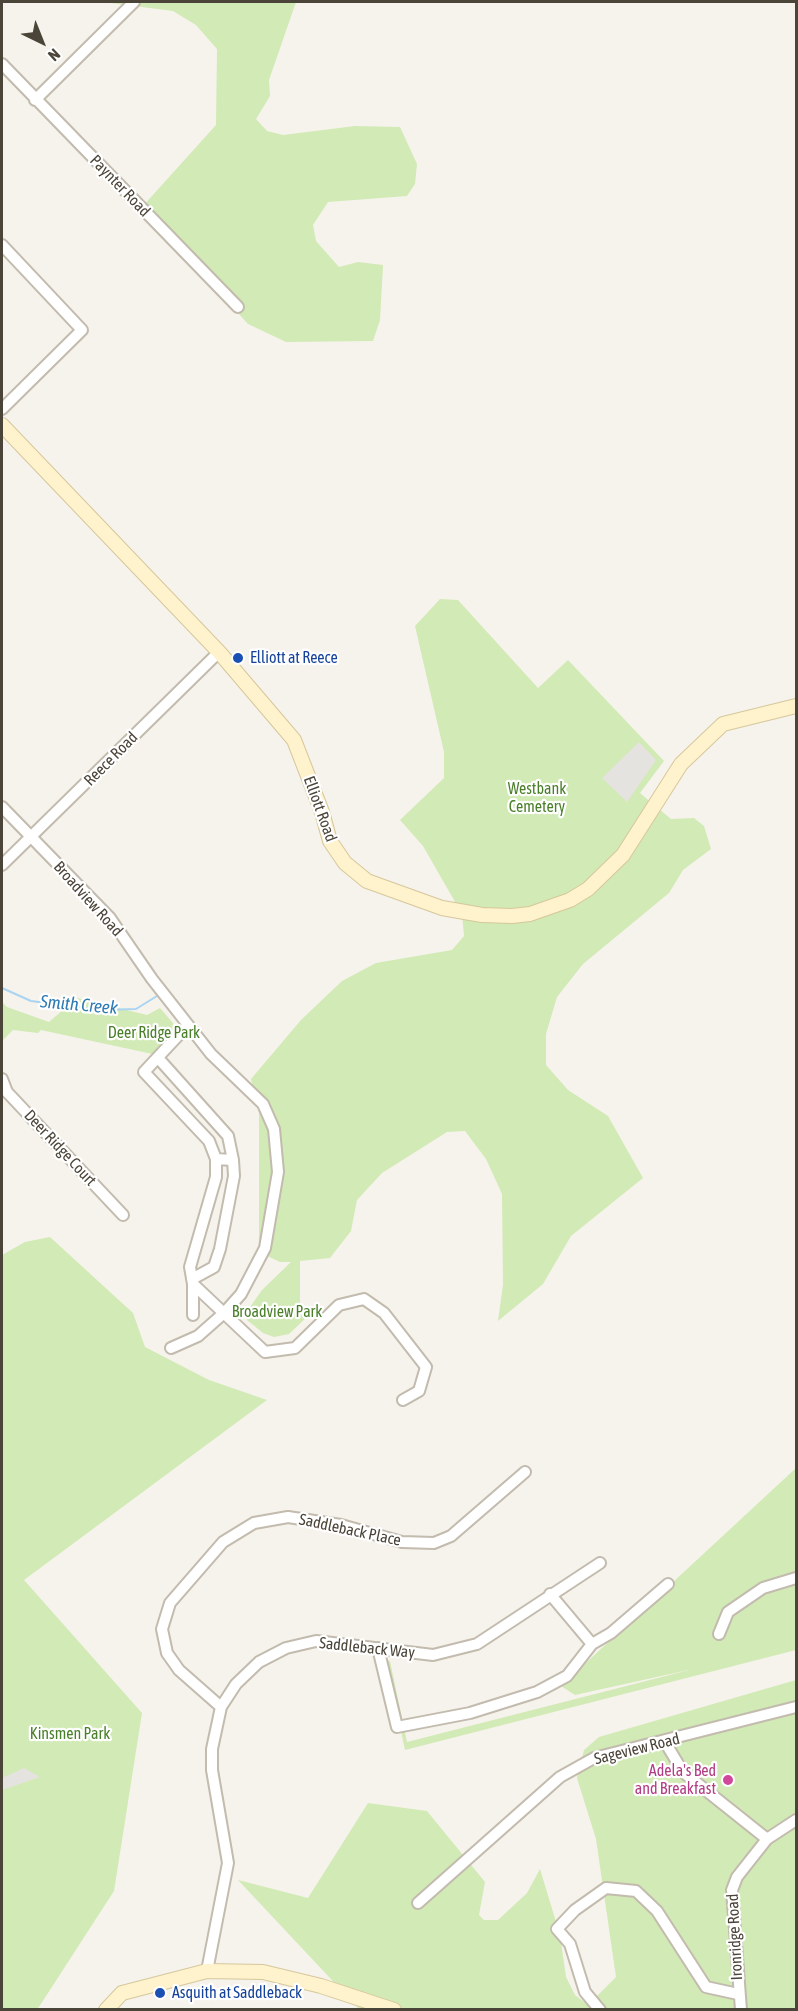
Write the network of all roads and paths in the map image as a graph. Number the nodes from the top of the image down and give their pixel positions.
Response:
1 (134, 2) edge
2 (2, 64) edge
3 (35, 100) junction
4 (2, 245) edge
5 (238, 307) dead end
6 (2, 409) edge
7 (2, 425) edge
8 (219, 652) junction
9 (796, 706) edge
10 (2, 807) edge
11 (31, 838) junction
12 (2, 865) edge
13 (188, 1025) junction
14 (159, 1059) junction
15 (2, 1079) edge
16 (216, 1159) junction
17 (233, 1160) junction
18 (123, 1215) dead end
19 (193, 1281) junction
20 (224, 1313) junction
21 (193, 1315) dead end
22 (171, 1348) dead end
23 (403, 1400) dead end
24 (525, 1472) dead end
25 (600, 1563) dead end
26 (796, 1578) edge
27 (668, 1584) dead end
28 (550, 1594) junction
29 (719, 1634) dead end
30 (592, 1644) junction
31 (378, 1648) junction
32 (221, 1707) junction
33 (796, 1707) edge
34 (665, 1742) junction
35 (796, 1820) edge
36 (767, 1839) junction
37 (418, 1903) dead end
38 (207, 1971) junction
39 (738, 1994) junction
40 (106, 2010) edge
41 (394, 2010) edge
42 (600, 2010) edge
43 (741, 2010) edge

1 - 3 street
2 - 3 street, Paynter Road
3 - 5 street, Paynter Road
4 - 6 street
7 - 8 street, Elliott Road
8 - 9 street, Elliott Road
8 - 11 street, Reece Road
10 - 11 street, Broadview Road
11 - 12 street, Reece Road
11 - 13 street, Broadview Road
13 - 14 street
13 - 20 street, Broadview Road
14 - 16 street
14 - 17 street
15 - 18 street, Deer Ridge Court
16 - 17 street
16 - 19 street
17 - 19 street
19 - 20 street
19 - 21 street
20 - 22 street, Broadview Road
20 - 23 street
24 - 32 street, Saddleback Place
25 - 28 street, Saddleback Way
26 - 29 street
27 - 30 street
28 - 30 street
28 - 31 street, Saddleback Way
30 - 31 street
31 - 32 street, Saddleback Way
32 - 38 street, Saddleback Way
33 - 34 street, Sageview Road
34 - 36 street
34 - 37 street, Sageview Road
35 - 36 street, Ironridge Road
36 - 39 street, Ironridge Road
38 - 40 street
38 - 41 street
39 - 42 street
39 - 43 street, Ironridge Road

